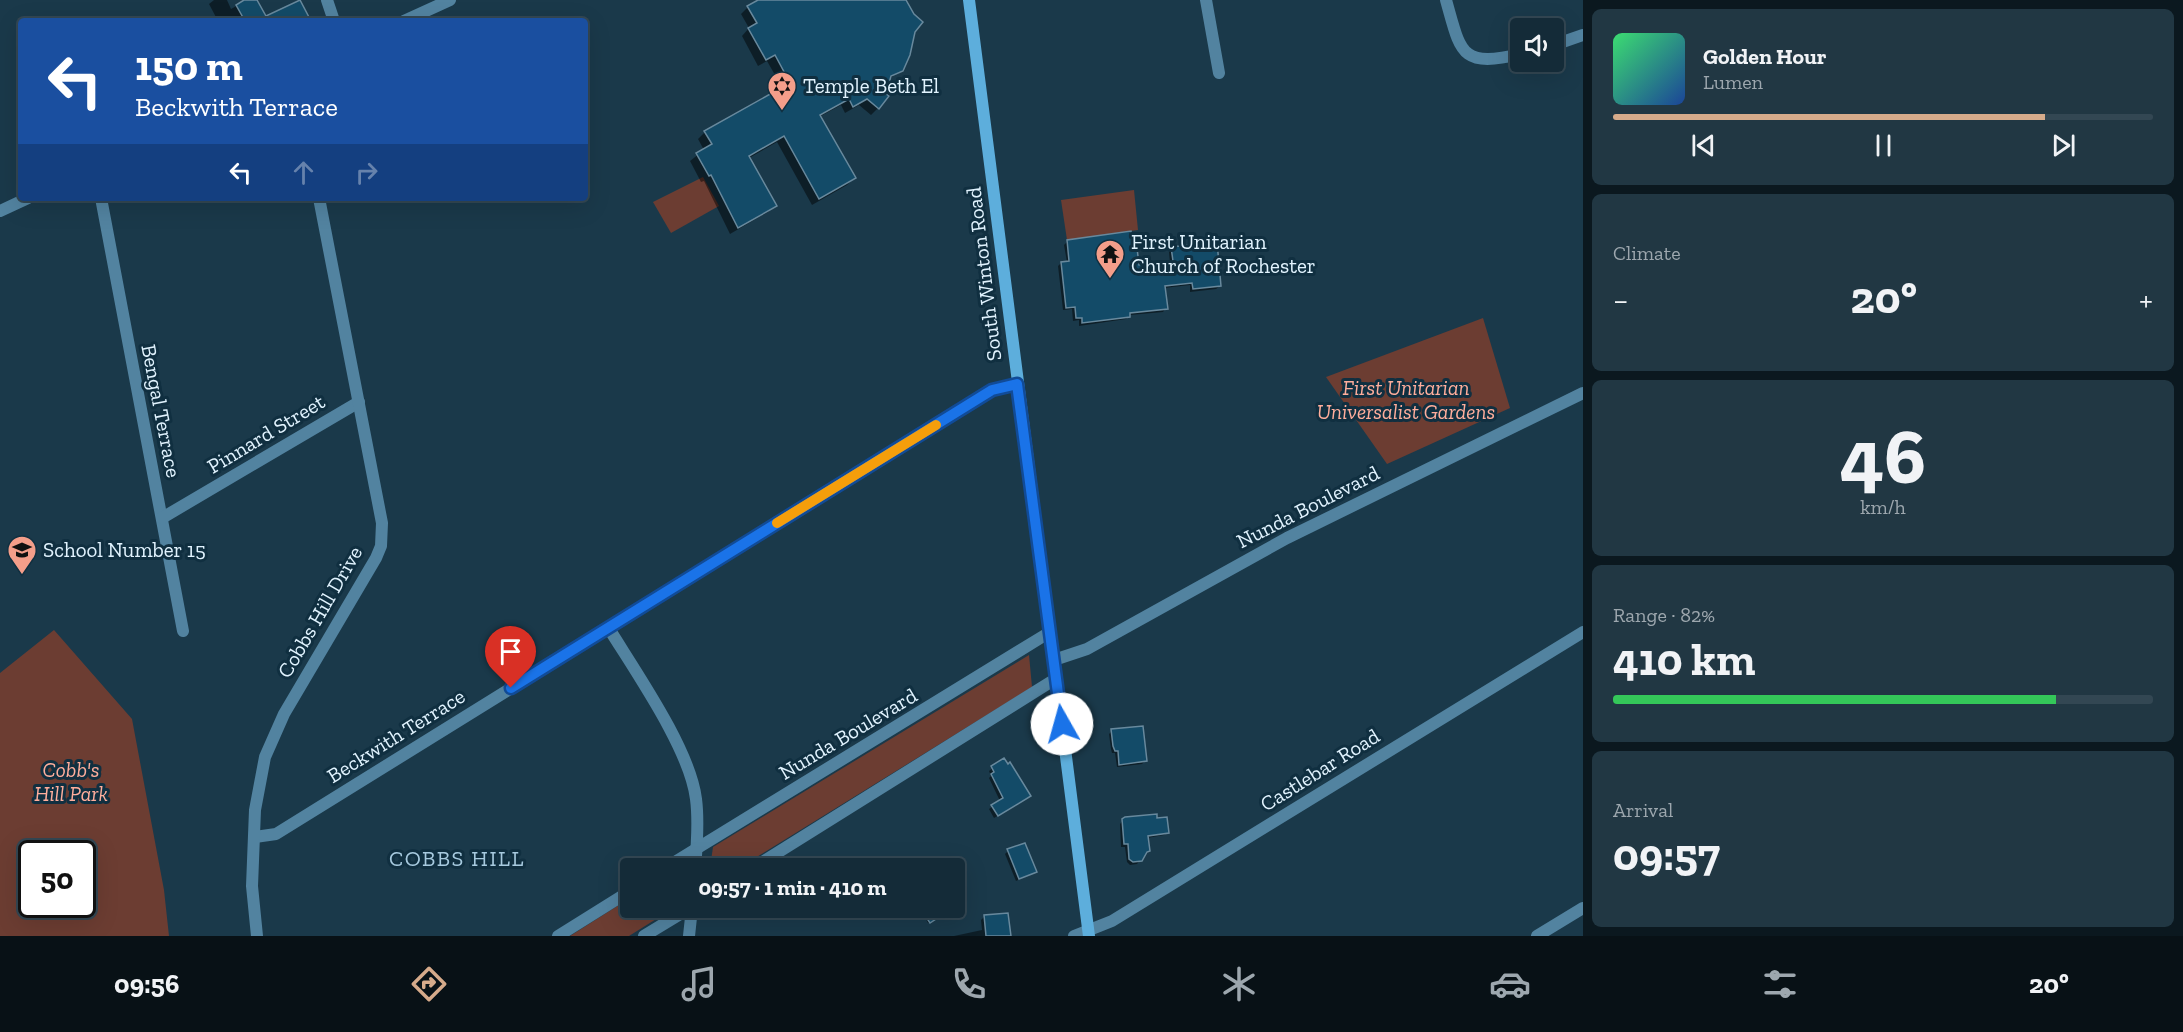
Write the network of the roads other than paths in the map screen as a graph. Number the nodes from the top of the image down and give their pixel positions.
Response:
1 (327, 0) edge
2 (450, 0) edge
3 (969, 0) edge
4 (1206, 0) edge
5 (1446, 0) edge
6 (333, 18) edge
7 (411, 18) edge
8 (1583, 35) edge
9 (1564, 42) edge
10 (1510, 56) edge
11 (1219, 73) dead end
12 (22, 201) edge
13 (101, 201) edge
14 (320, 201) edge
15 (0, 211) edge
16 (1017, 384) junction
17 (1583, 393) edge
18 (359, 402) junction
19 (162, 518) junction
20 (608, 627) junction
21 (183, 631) dead end
22 (1050, 632) junction
23 (1583, 632) edge
24 (1054, 660) junction
25 (1057, 678) junction
26 (255, 837) junction
27 (697, 848) junction
28 (681, 858) edge
29 (696, 858) edge
30 (769, 858) edge
31 (620, 897) edge
32 (1583, 908) edge
33 (674, 918) edge
34 (690, 918) edge
35 (1088, 933) edge
36 (257, 936) edge
37 (558, 936) edge
38 (644, 936) edge
39 (689, 936) edge
40 (1074, 936) edge
41 (1537, 936) edge

1 - 6 street
2 - 7 street
3 - 16 main road, South Winton Road
4 - 11 street
5 - 10 street
8 - 9 street
12 - 15 street
13 - 19 street, Bengal Terrace
14 - 18 street, Cobbs Hill Drive
16 - 20 street, Beckwith Terrace
16 - 22 main road, South Winton Road
17 - 24 street, Nunda Boulevard
18 - 19 street, Pinnard Street
18 - 26 street, Cobbs Hill Drive
19 - 21 street, Bengal Terrace
20 - 26 street, Beckwith Terrace
20 - 27 street
22 - 24 main road, South Winton Road
22 - 27 street, Nunda Boulevard
23 - 35 street, Castlebar Road
24 - 25 main road, South Winton Road
25 - 30 street
25 - 35 main road, South Winton Road
26 - 36 street, Cobbs Hill Drive
27 - 28 street, Nunda Boulevard
27 - 29 street
31 - 37 street
32 - 41 street
33 - 38 street
34 - 39 street
35 - 40 street, Castlebar Road

